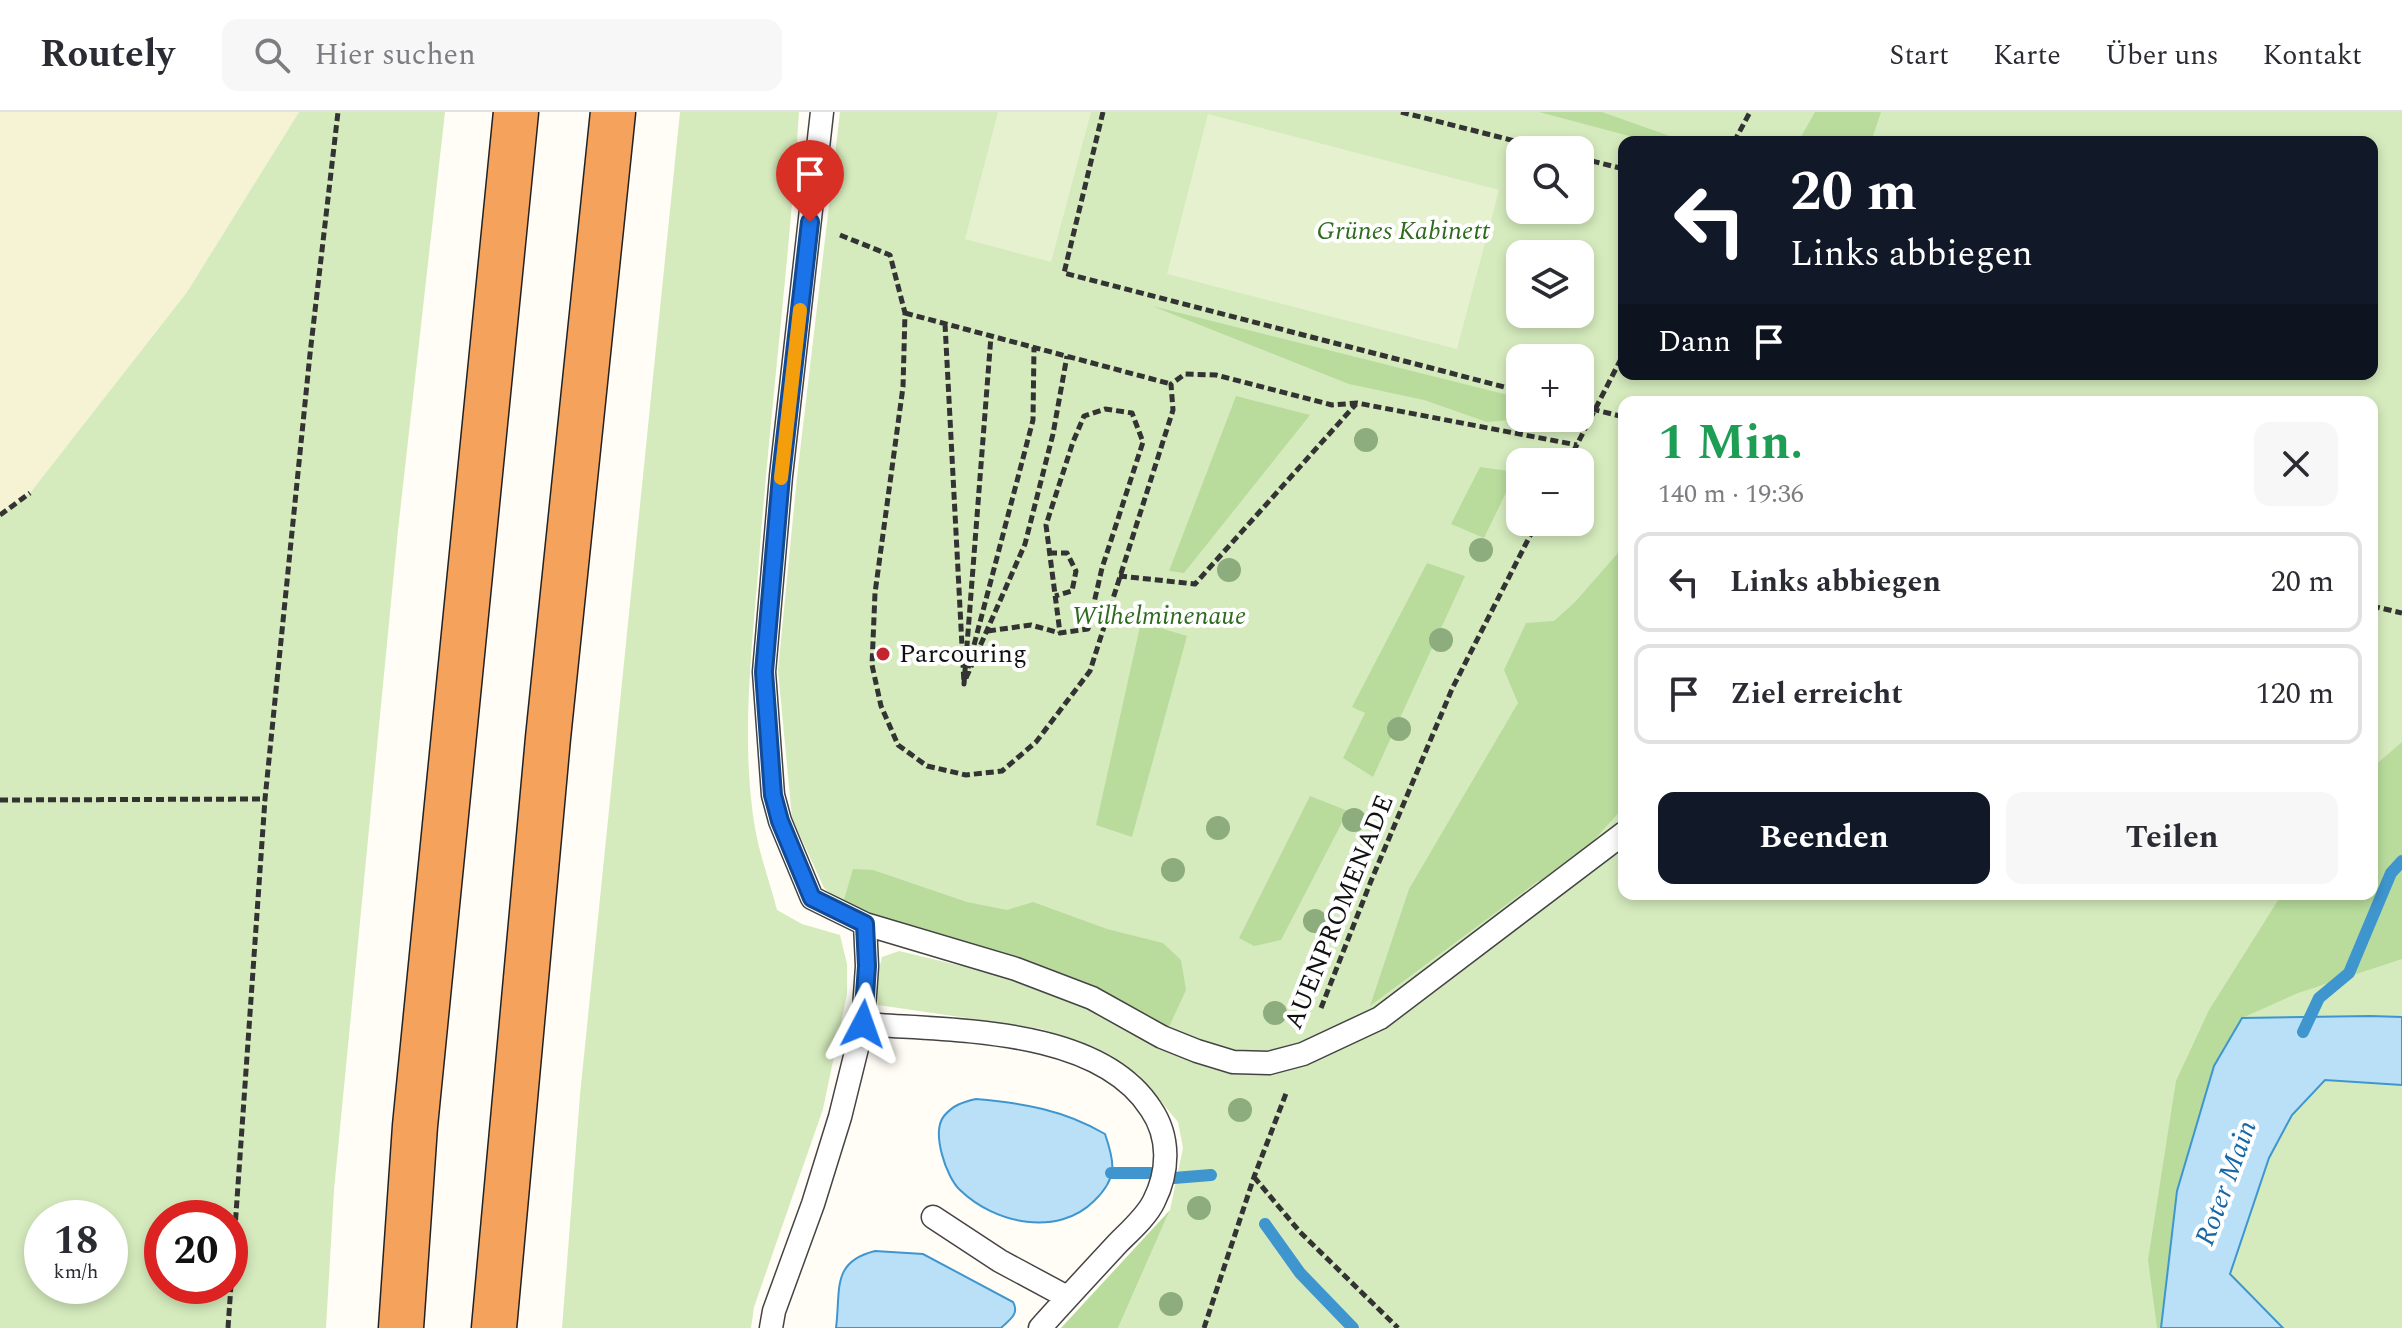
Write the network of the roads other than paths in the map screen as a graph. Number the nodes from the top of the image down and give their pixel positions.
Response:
1 (516, 112) edge
2 (613, 112) edge
3 (822, 112) edge
4 (1618, 838) edge
5 (865, 924) junction
6 (863, 1024) junction
7 (933, 1217) dead end
8 (1067, 1297) junction
9 (401, 1328) edge
10 (494, 1328) edge
11 (771, 1328) edge
12 (1040, 1328) edge

1 - 9 highway
2 - 10 highway
3 - 5 lane
4 - 5 lane
5 - 6 lane
6 - 8 lane
6 - 11 lane
7 - 8 lane
8 - 12 lane

